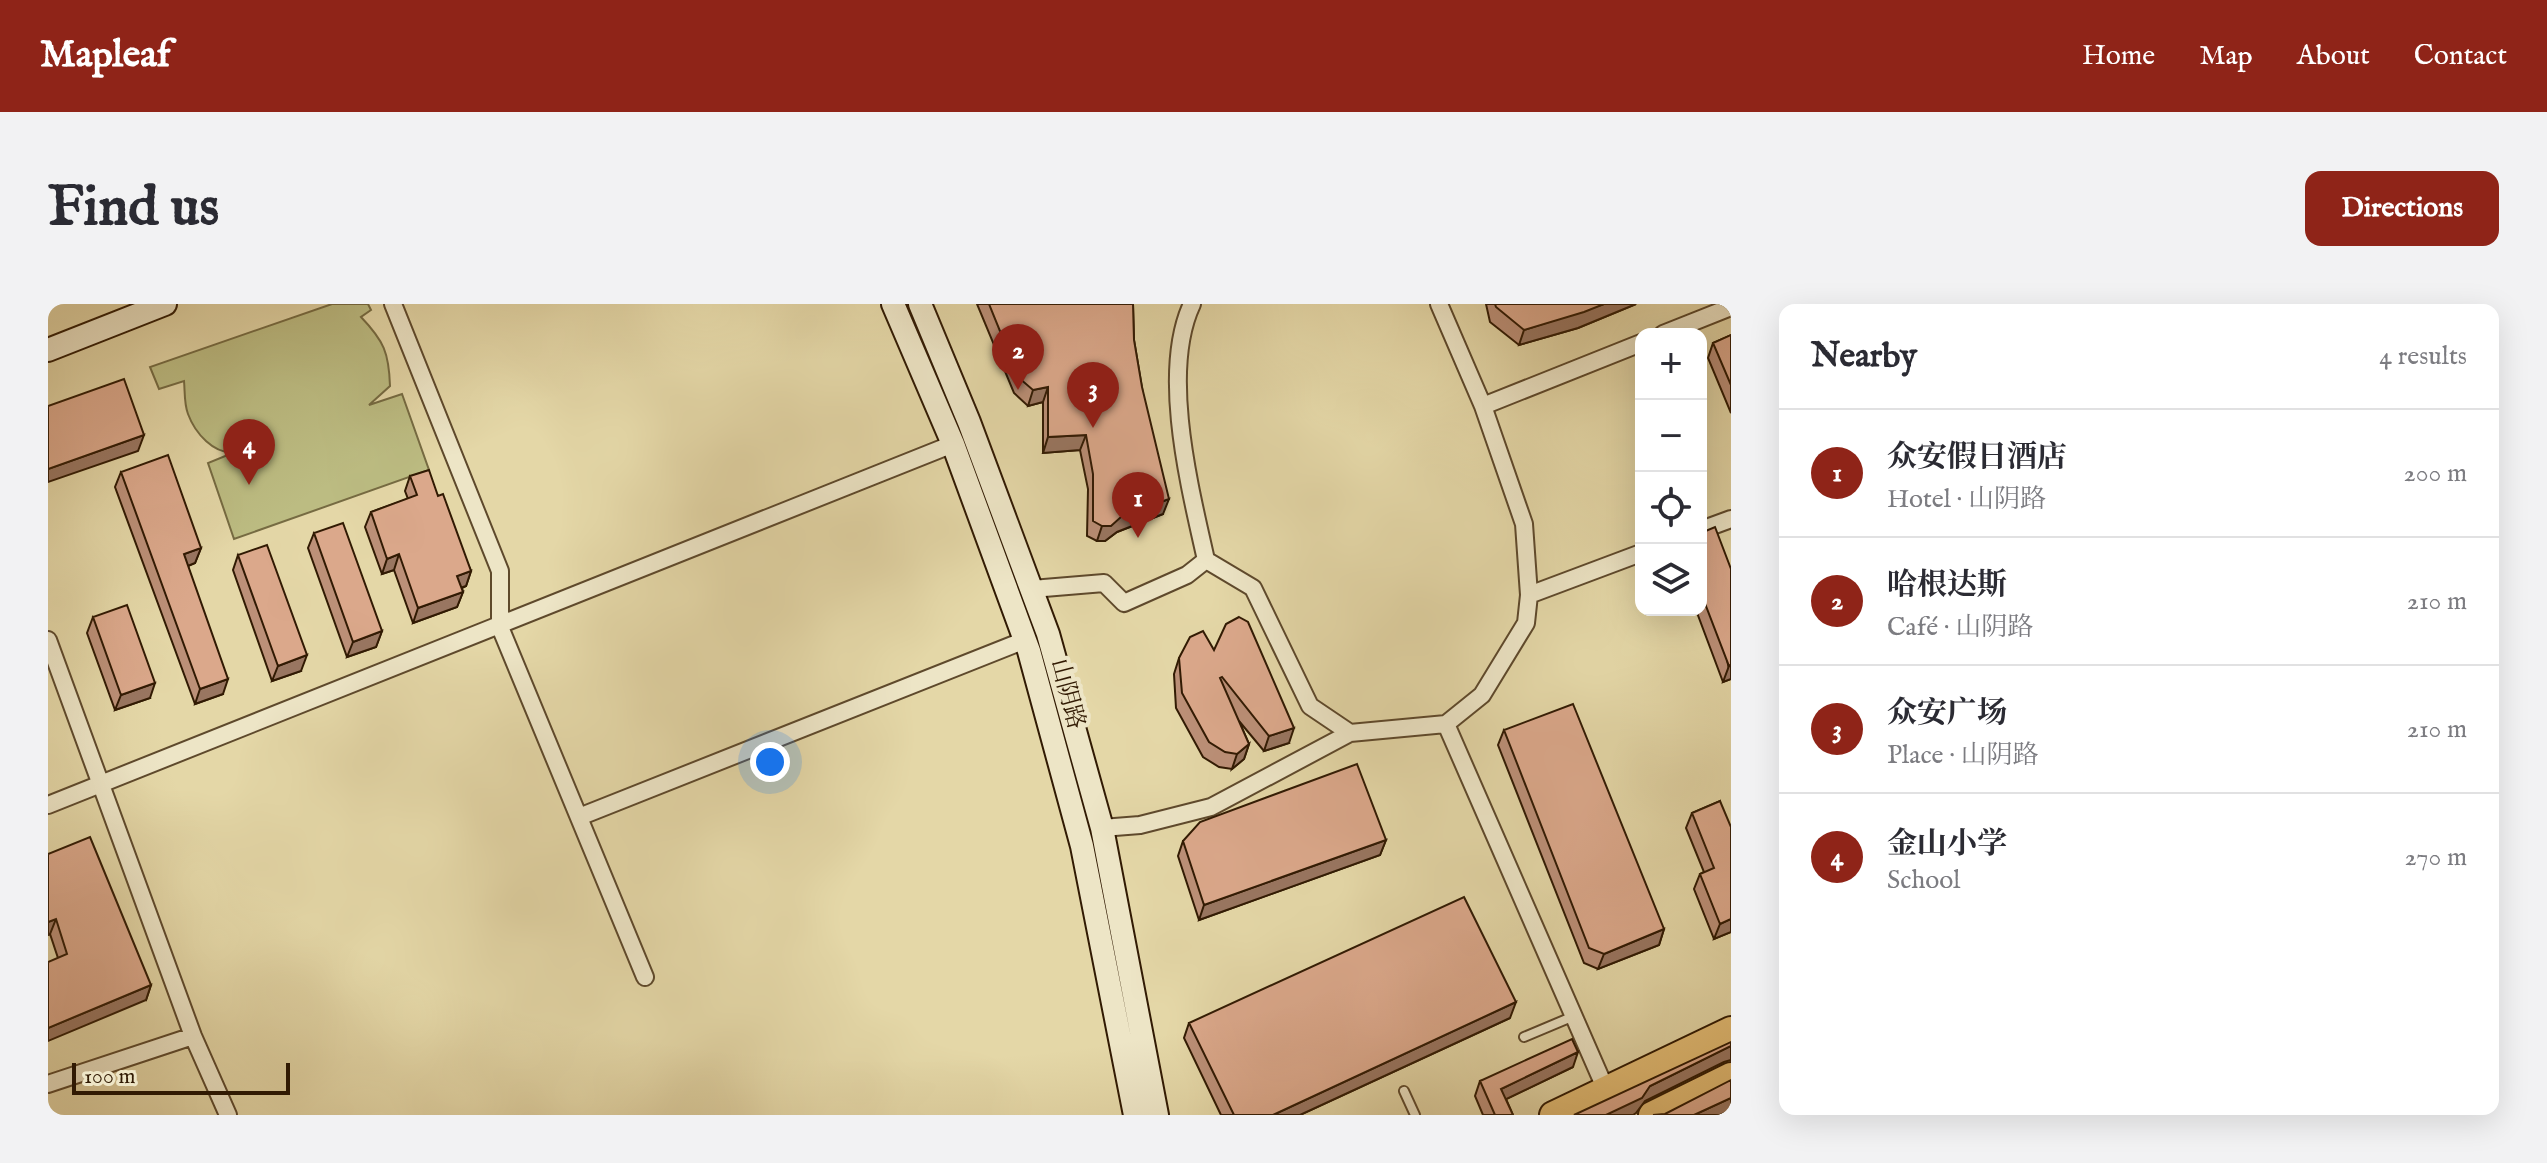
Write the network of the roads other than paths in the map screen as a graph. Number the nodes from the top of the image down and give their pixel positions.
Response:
1 (165, 304) edge
2 (393, 304) edge
3 (893, 304) edge
4 (920, 304) edge
5 (1192, 304) edge
6 (1439, 304) edge
7 (1731, 307) edge
8 (1678, 328) edge
9 (1635, 345) edge
10 (48, 350) edge
11 (1483, 406) junction
12 (953, 444) junction
13 (1731, 519) edge
14 (1707, 528) edge
15 (1635, 555) edge
16 (1206, 560) junction
17 (1032, 589) junction
18 (1529, 595) junction
19 (500, 627) junction
20 (48, 640) edge
21 (1025, 640) junction
22 (1446, 724) junction
23 (1350, 733) junction
24 (100, 784) junction
25 (48, 805) edge
26 (579, 817) junction
27 (1102, 828) junction
28 (645, 977) dead end
29 (1574, 1016) junction
30 (1731, 1030) edge
31 (193, 1036) junction
32 (1524, 1037) dead end
33 (1731, 1076) edge
34 (48, 1084) edge
35 (1606, 1090) junction
36 (1404, 1091) dead end
37 (228, 1115) edge
38 (1135, 1115) edge
39 (1157, 1115) edge
40 (1415, 1115) edge
41 (1553, 1115) edge
42 (1652, 1115) edge

1 - 10 main road
2 - 19 street
3 - 12 main road, 山阴路
4 - 17 main road, 山阴路
5 - 16 street
6 - 11 street
7 - 8 street
9 - 11 street
11 - 18 street
12 - 19 street
12 - 21 main road, 山阴路
13 - 14 street
15 - 18 street
16 - 17 street
16 - 23 street
17 - 27 main road, 山阴路
18 - 22 street
19 - 24 street
19 - 26 street
20 - 24 street
21 - 26 street
21 - 38 main road, 山阴路
22 - 23 street
22 - 29 street
23 - 27 street
24 - 25 street
24 - 31 street
26 - 28 street
27 - 39 main road, 山阴路
29 - 32 lane
29 - 35 street
30 - 35 main road
31 - 34 street
31 - 37 street
33 - 42 main road
35 - 41 main road
36 - 40 lane

